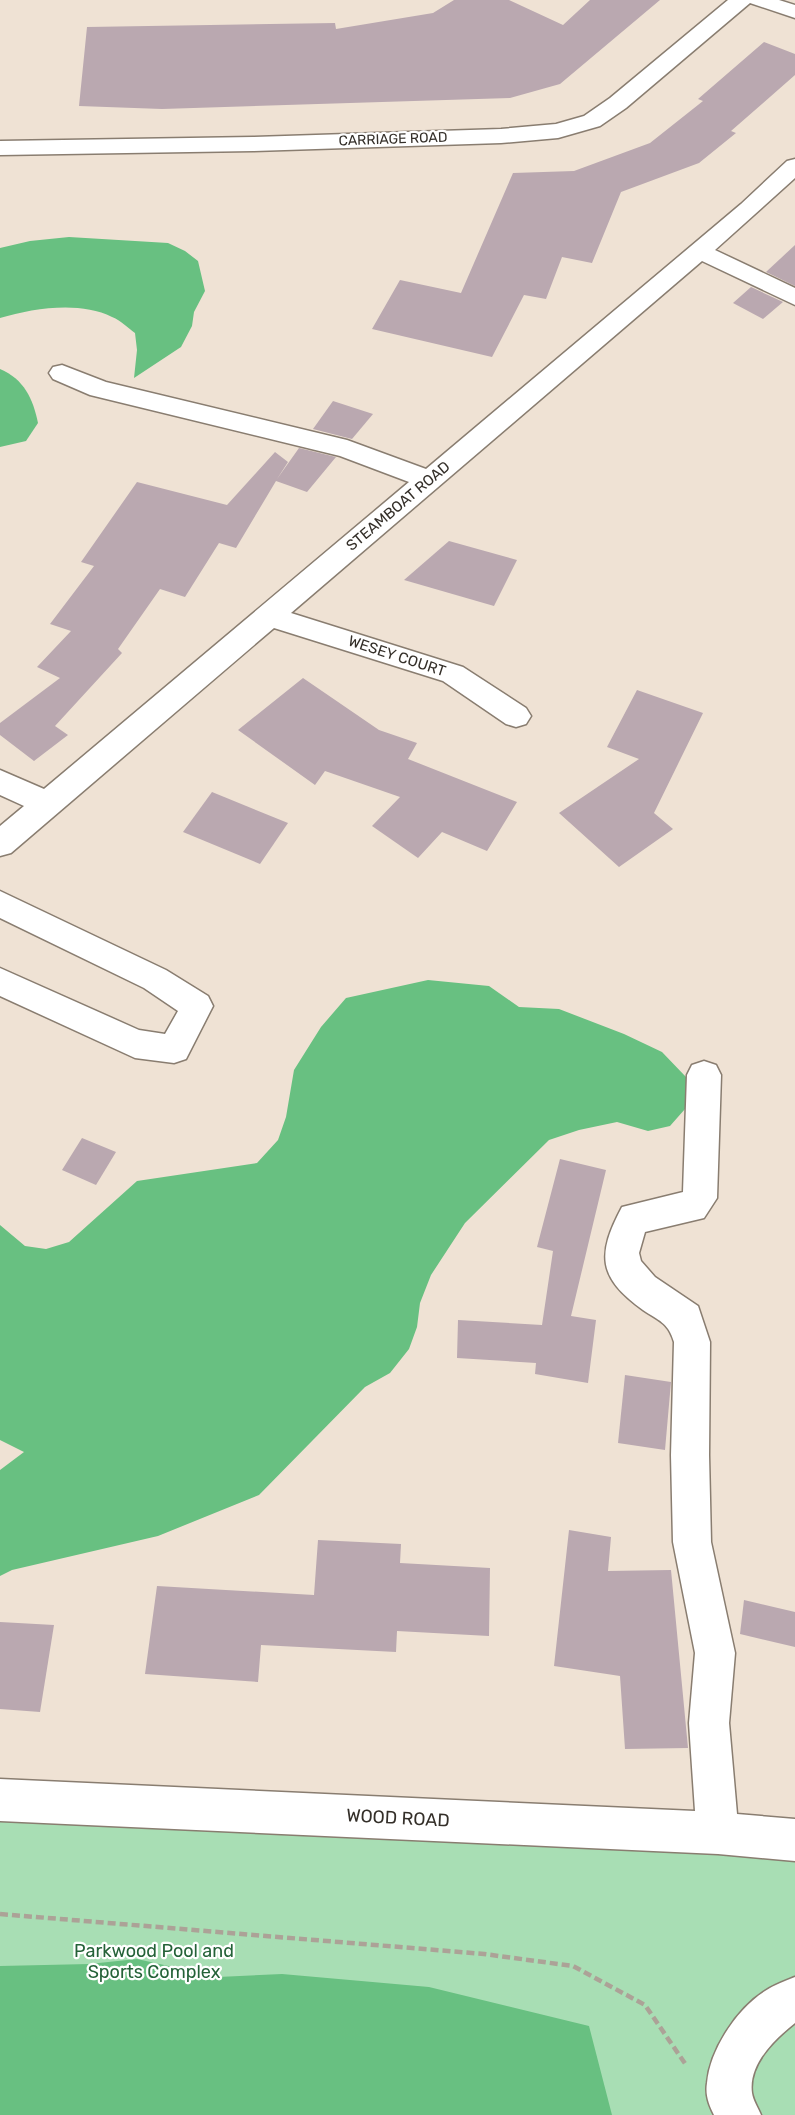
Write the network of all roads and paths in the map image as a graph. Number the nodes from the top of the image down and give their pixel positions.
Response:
1 (741, 0) edge
2 (758, 0) edge
3 (795, 12) edge
4 (0, 148) edge
5 (795, 166) edge
6 (699, 251) junction
7 (795, 297) edge
8 (62, 373) dead end
9 (429, 480) junction
10 (269, 616) junction
11 (516, 716) dead end
12 (0, 782) edge
13 (46, 804) junction
14 (0, 844) edge
15 (0, 904) edge
16 (0, 981) edge
17 (704, 1075) dead end
18 (0, 1800) edge
19 (718, 1833) junction
20 (795, 1840) edge
21 (0, 1914) edge
22 (795, 1999) edge
23 (689, 2069) dead end
24 (738, 2115) edge

1 - 4 street, CARRIAGE ROAD
2 - 3 street
5 - 6 street, STEAMBOAT ROAD
6 - 7 street
6 - 9 street, STEAMBOAT ROAD
8 - 9 street
9 - 10 street, STEAMBOAT ROAD
10 - 11 street, WESEY COURT
10 - 13 street, STEAMBOAT ROAD
12 - 13 street
13 - 14 street, STEAMBOAT ROAD
15 - 16 street
17 - 19 street
18 - 19 street, WOOD ROAD
19 - 20 street, WOOD ROAD
21 - 23 path
22 - 24 street

